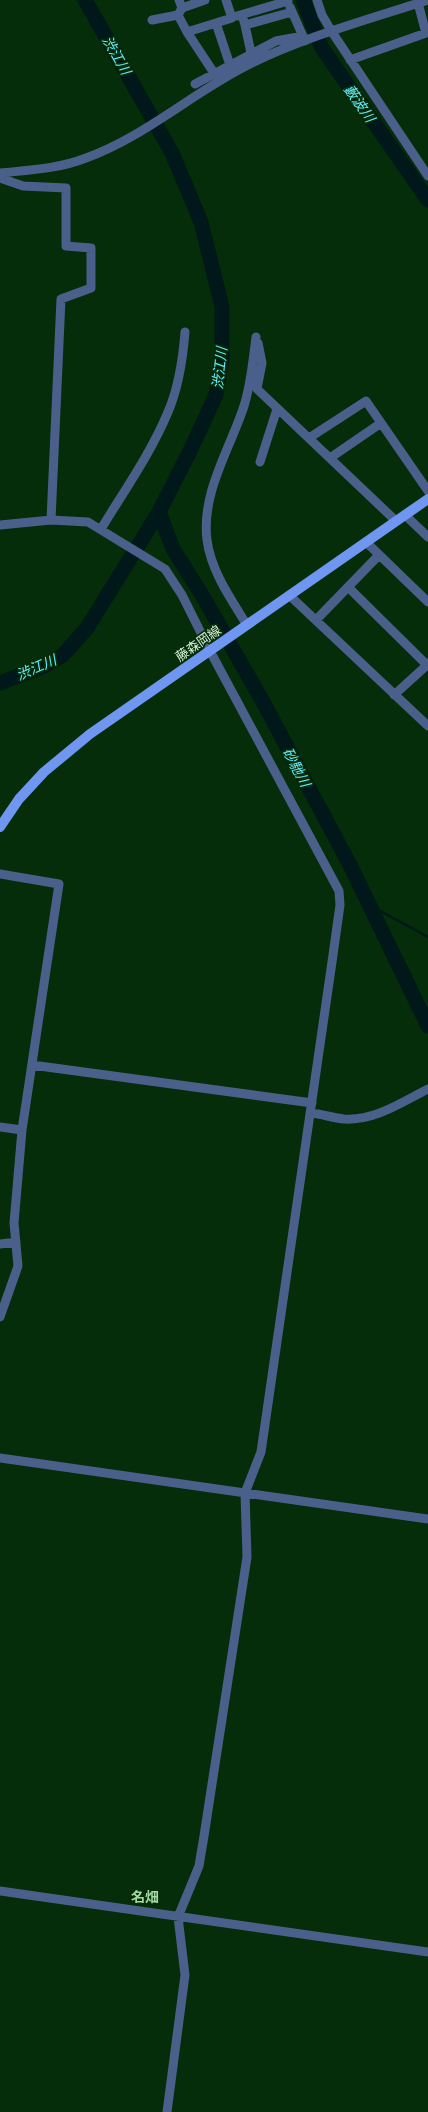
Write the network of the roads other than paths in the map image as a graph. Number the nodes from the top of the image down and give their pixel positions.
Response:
1 (205, 0) edge
2 (226, 0) edge
3 (317, 0) edge
4 (428, 0) edge
5 (288, 1) edge
6 (418, 3) junction
7 (180, 8) edge
8 (292, 12) junction
9 (242, 15) junction
10 (232, 18) junction
11 (152, 20) dead end
12 (216, 23) junction
13 (245, 25) junction
14 (187, 32) junction
15 (328, 33) junction
16 (306, 39) junction
17 (251, 53) junction
18 (350, 60) junction
19 (230, 65) junction
20 (214, 73) junction
21 (195, 84) dead end
22 (0, 173) edge
23 (428, 176) edge
24 (0, 178) edge
25 (185, 332) dead end
26 (277, 409) junction
27 (382, 423) junction
28 (309, 438) junction
29 (330, 458) junction
30 (260, 462) dead end
31 (428, 491) edge
32 (428, 499) edge
33 (405, 515) junction
34 (51, 520) junction
35 (396, 521) junction
36 (0, 525) edge
37 (101, 529) junction
38 (428, 536) edge
39 (366, 542) junction
40 (379, 555) junction
41 (348, 587) junction
42 (289, 595) junction
43 (428, 602) edge
44 (316, 620) junction
45 (247, 624) junction
46 (210, 651) junction
47 (428, 665) edge
48 (394, 696) junction
49 (428, 726) edge
50 (0, 827) edge
51 (0, 874) edge
52 (32, 1065) junction
53 (428, 1089) edge
54 (312, 1104) junction
55 (311, 1113) junction
56 (0, 1127) edge
57 (22, 1130) junction
58 (16, 1242) junction
59 (0, 1244) edge
60 (0, 1317) edge
61 (0, 1458) edge
62 (245, 1493) junction
63 (428, 1519) edge
64 (0, 1890) edge
65 (178, 1917) junction
66 (428, 1952) edge
67 (167, 2112) edge

1 - 7 street
2 - 10 street
3 - 15 street
4 - 6 street
5 - 8 street
5 - 9 street
6 - 15 street
6 - 18 street
7 - 11 street
7 - 14 street
8 - 13 street
8 - 16 street
9 - 10 street
9 - 13 street
10 - 12 street
12 - 14 street
12 - 19 street
13 - 17 street
14 - 20 street
15 - 16 street
15 - 18 street
16 - 17 street
16 - 22 street
17 - 19 street
18 - 23 street
19 - 20 street
20 - 21 street
24 - 34 street
25 - 37 street
26 - 28 street
26 - 30 street
26 - 45 street
27 - 28 street
27 - 29 street
27 - 31 street
28 - 29 street
29 - 35 street
32 - 33 main road, 藤森岡線
33 - 35 main road, 藤森岡線
33 - 38 street
34 - 36 street
34 - 37 street
35 - 39 main road, 藤森岡線
37 - 46 street
39 - 40 street
39 - 42 main road, 藤森岡線
40 - 41 street
40 - 43 street
41 - 44 street
41 - 47 street
42 - 44 street
42 - 45 main road, 藤森岡線
44 - 48 street
45 - 46 main road, 藤森岡線
46 - 50 main road, 藤森岡線
46 - 54 street
47 - 48 street
48 - 49 street
51 - 52 street
52 - 54 street
52 - 57 street
53 - 55 street
54 - 55 street
55 - 62 street
56 - 57 street
57 - 58 street
58 - 59 street
58 - 60 street
61 - 62 street
62 - 63 street
62 - 65 street
64 - 65 street
65 - 66 street
65 - 67 street

